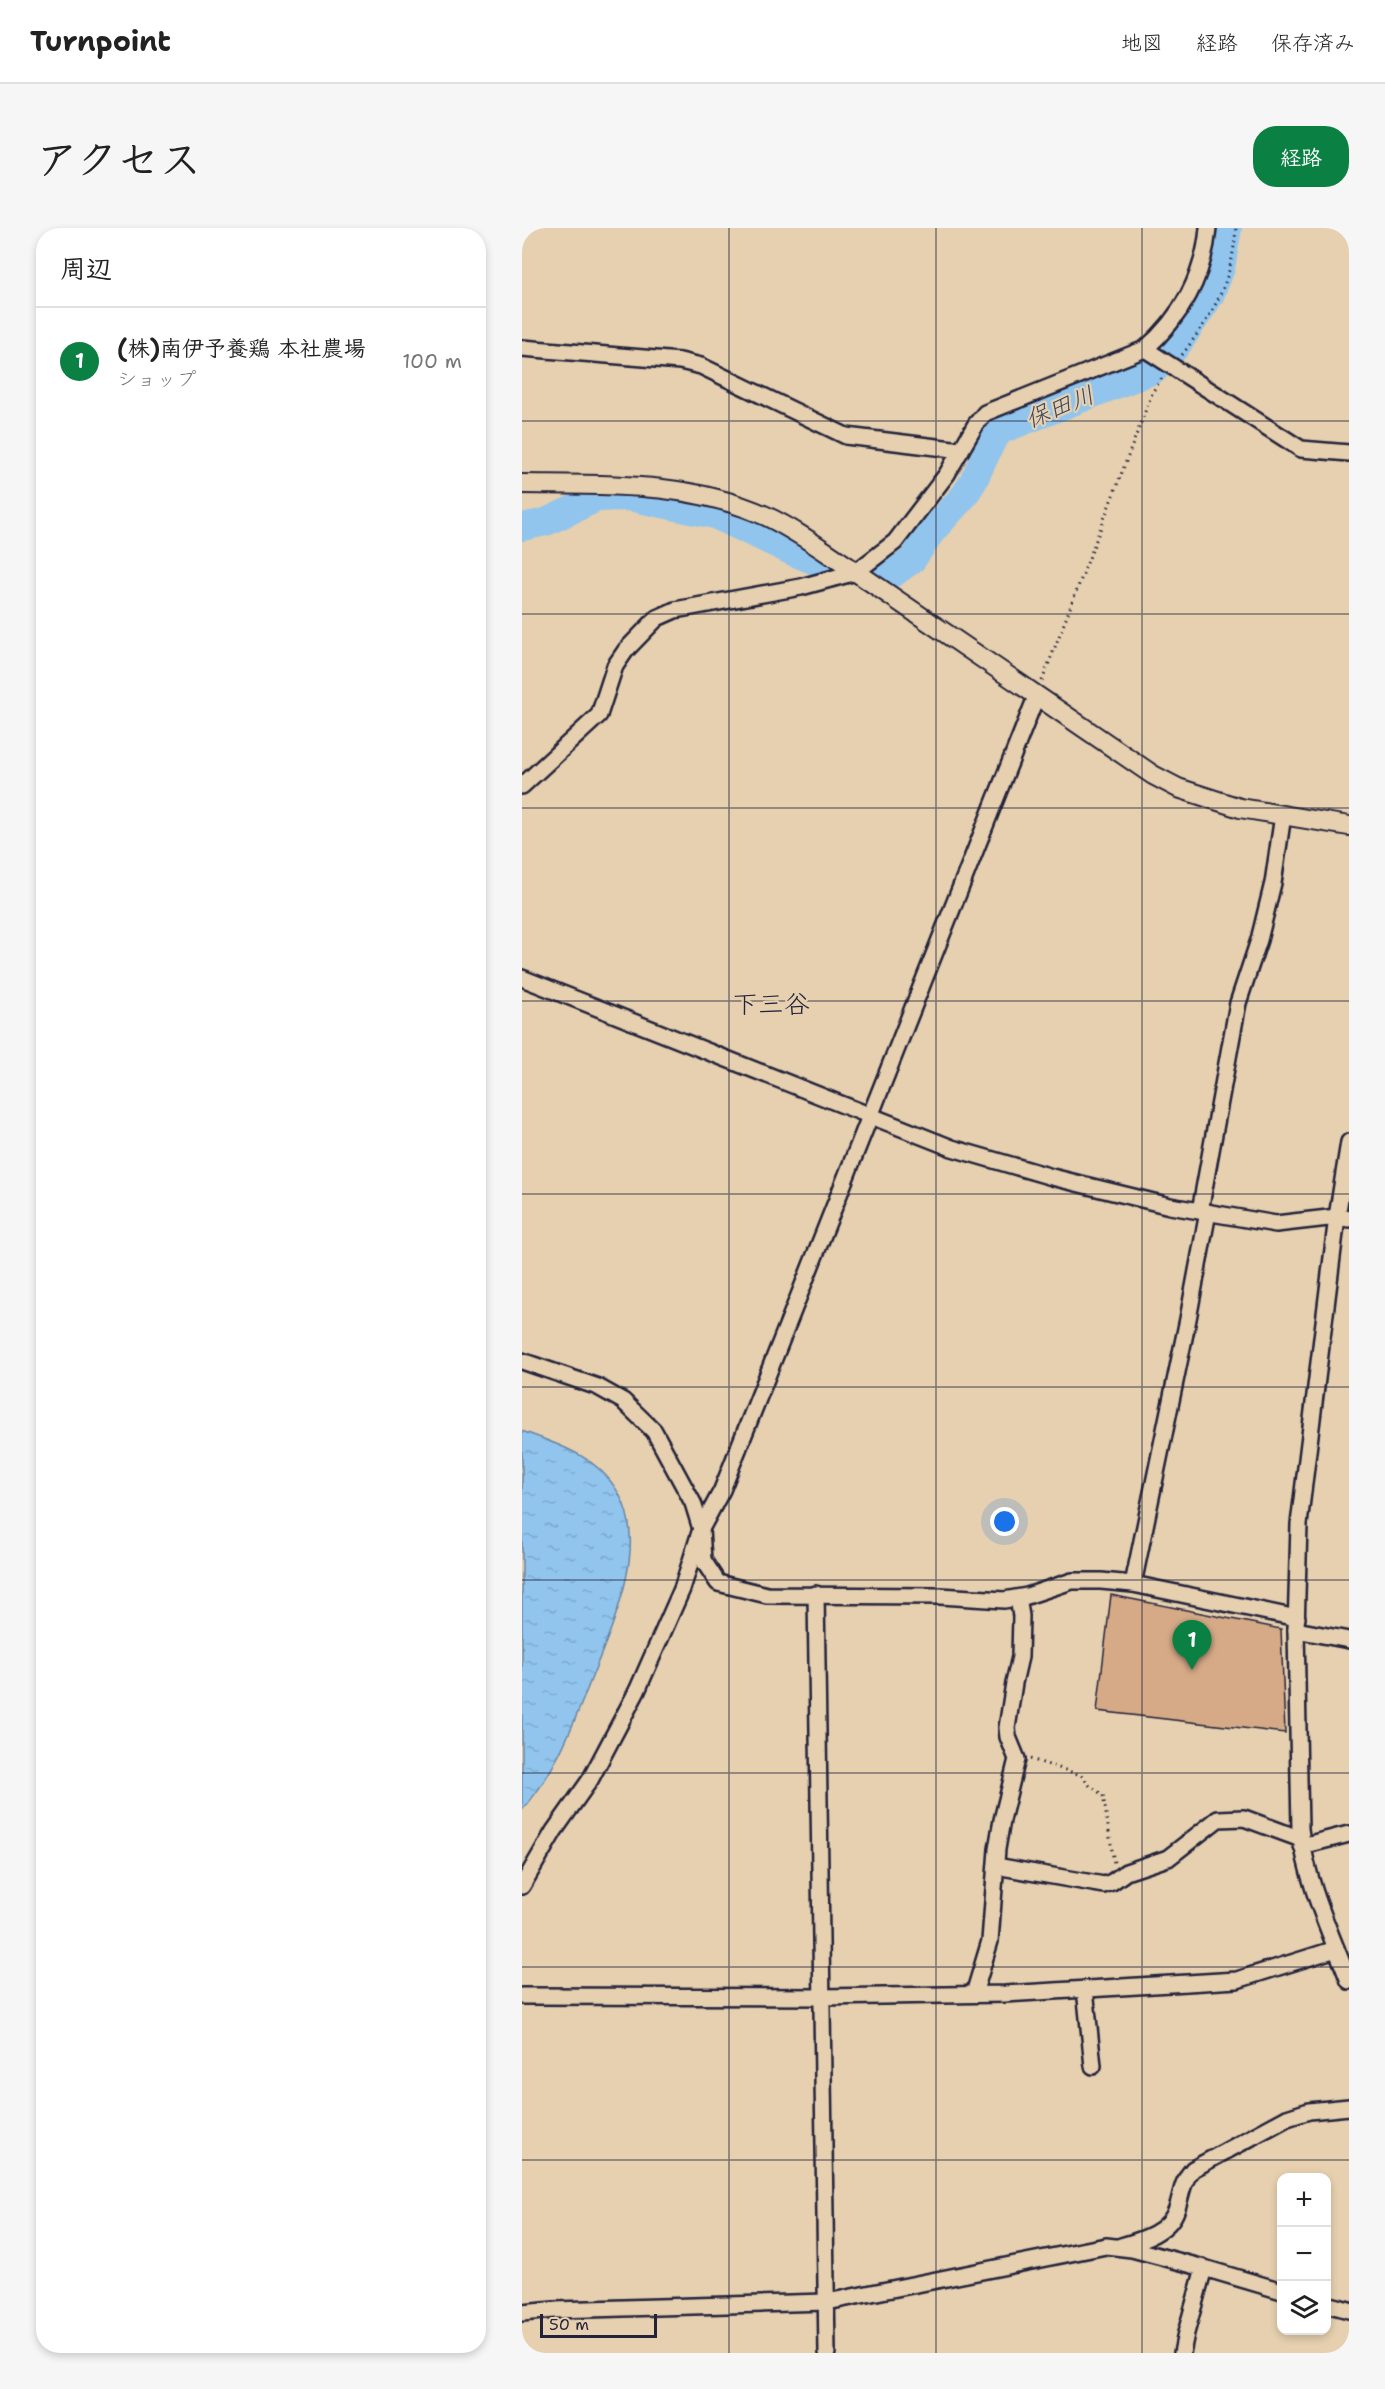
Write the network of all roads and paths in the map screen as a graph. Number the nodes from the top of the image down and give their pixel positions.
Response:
1 (1208, 228) edge
2 (1236, 228) edge
3 (522, 348) edge
4 (1145, 350) junction
5 (1167, 365) junction
6 (961, 450) junction
7 (1349, 453) edge
8 (522, 484) edge
9 (856, 572) junction
10 (1036, 697) junction
11 (522, 768) edge
12 (543, 768) junction
13 (522, 786) edge
14 (1283, 815) junction
15 (1349, 826) edge
16 (522, 978) edge
17 (869, 1117) junction
18 (1349, 1142) edge
19 (1204, 1211) junction
20 (1343, 1218) edge
21 (522, 1361) edge
22 (701, 1529) junction
23 (1133, 1584) junction
24 (816, 1594) junction
25 (1018, 1598) junction
26 (1297, 1624) junction
27 (1349, 1640) edge
28 (1017, 1755) junction
29 (1349, 1834) edge
30 (1301, 1842) junction
31 (996, 1866) junction
32 (1117, 1880) junction
33 (522, 1886) edge
34 (1336, 1949) junction
35 (1349, 1981) edge
36 (1085, 1989) junction
37 (974, 1994) junction
38 (522, 1996) edge
39 (822, 1997) junction
40 (1094, 2066) dead end
41 (1349, 2107) edge
42 (1117, 2247) junction
43 (1204, 2268) junction
44 (1277, 2289) edge
45 (827, 2302) junction
46 (1331, 2305) edge
47 (1349, 2310) edge
48 (522, 2313) edge
49 (827, 2353) edge
50 (1182, 2353) edge

1 - 4 street
2 - 5 path
3 - 6 street
4 - 5 street
4 - 6 street
5 - 7 street
5 - 10 path
6 - 9 street
8 - 9 street
9 - 10 street
9 - 12 street
10 - 14 street
10 - 17 street
11 - 12 street
12 - 13 street
14 - 15 street
14 - 19 street
16 - 17 street
17 - 19 street
17 - 22 street
18 - 20 street
19 - 20 street
19 - 23 street
20 - 26 street
21 - 22 street
22 - 24 street
22 - 33 street
23 - 25 street
23 - 26 street
24 - 25 street
24 - 39 street
25 - 28 street
26 - 27 street
26 - 30 street
28 - 31 street
28 - 32 path
29 - 30 street
30 - 32 street
30 - 34 street
31 - 32 street
31 - 37 street
34 - 35 street
34 - 36 street
36 - 37 street
36 - 40 street
37 - 39 street
38 - 39 street
39 - 45 street
41 - 42 street
42 - 43 street
42 - 45 street
43 - 44 street
43 - 50 street
45 - 48 street
45 - 49 street
46 - 47 street

